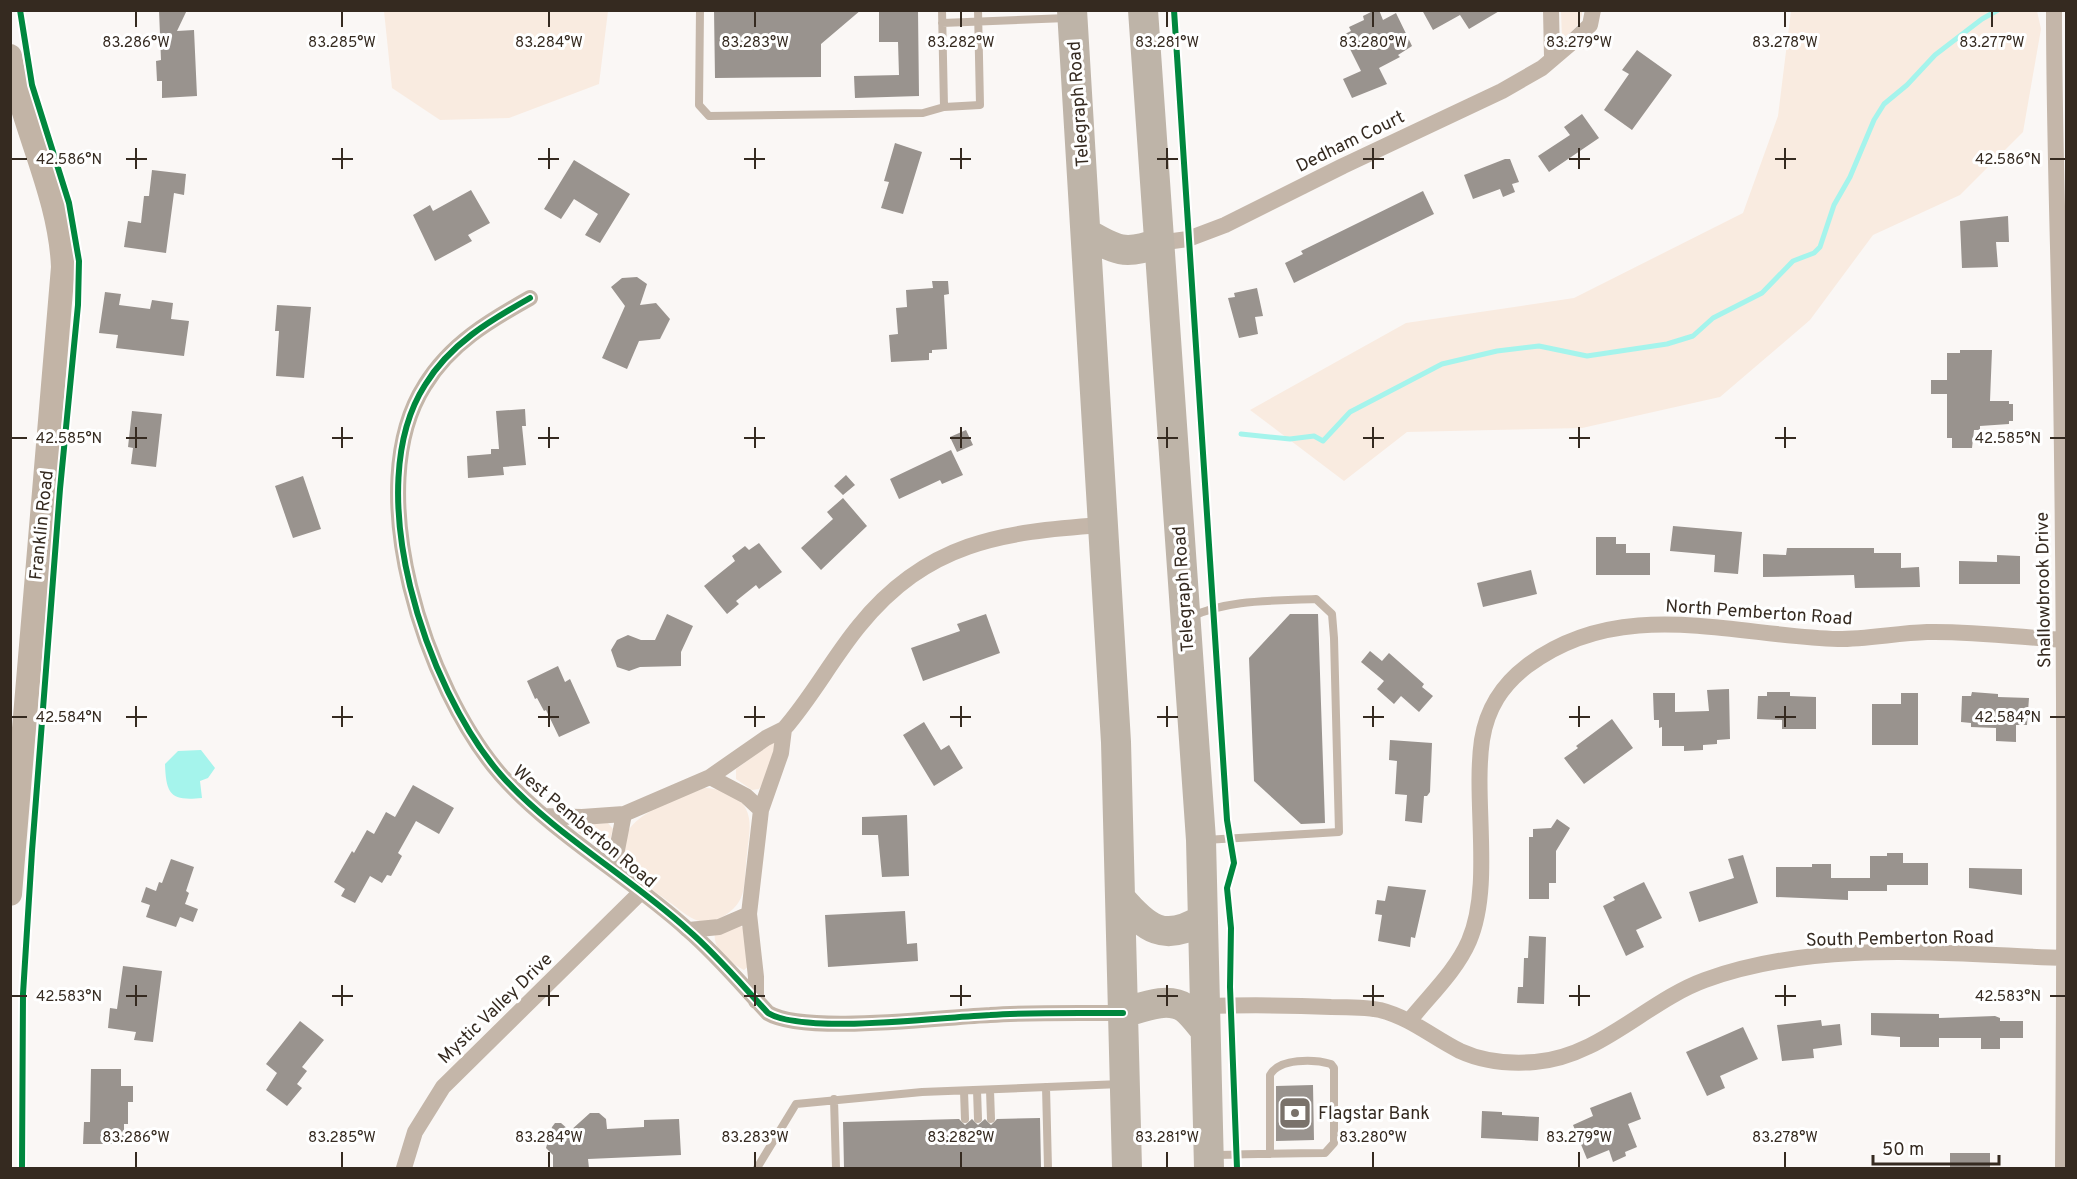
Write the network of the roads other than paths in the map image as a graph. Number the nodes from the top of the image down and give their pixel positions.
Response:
1 (700, 10) edge
2 (942, 10) edge
3 (978, 10) edge
4 (1143, 10) edge
5 (1551, 10) edge
6 (1593, 10) edge
7 (2054, 10) edge
8 (1072, 14) edge
9 (942, 22) junction
10 (978, 22) junction
11 (10, 56) edge
12 (1552, 57) junction
13 (944, 107) junction
14 (1086, 233) junction
15 (1158, 243) junction
16 (530, 298) dead end
17 (1103, 525) junction
18 (1185, 620) junction
19 (2063, 640) junction
20 (784, 729) junction
21 (710, 777) junction
22 (760, 810) junction
23 (624, 814) junction
24 (545, 816) junction
25 (1201, 840) junction
26 (2065, 853) edge
27 (619, 874) junction
28 (640, 893) junction
29 (10, 894) edge
30 (1121, 899) junction
31 (749, 914) junction
32 (1201, 920) junction
33 (689, 930) junction
34 (2064, 958) junction
35 (756, 1000) junction
36 (1123, 1013) junction
37 (1204, 1018) junction
38 (1410, 1020) junction
39 (1125, 1084) junction
40 (1046, 1087) junction
41 (977, 1090) junction
42 (990, 1090) junction
43 (964, 1091) junction
44 (834, 1099) junction
45 (965, 1119) dead end
46 (978, 1119) dead end
47 (991, 1119) dead end
48 (1270, 1154) junction
49 (1209, 1162) edge
50 (404, 1168) edge
51 (757, 1168) edge
52 (836, 1168) edge
53 (1048, 1168) edge
54 (1127, 1168) edge
55 (2063, 1168) edge

1 - 13 lane
2 - 9 lane
3 - 10 lane
4 - 15 highway, Telegraph Road
5 - 12 street
6 - 12 street, Dedham Court
7 - 19 street, Shallowbrook Drive
8 - 10 lane
8 - 14 highway, Telegraph Road
9 - 10 lane
9 - 13 lane
10 - 13 lane
11 - 29 street, Franklin Road
12 - 15 street, Dedham Court
14 - 15 highway
14 - 17 highway, Telegraph Road
15 - 18 highway, Telegraph Road
16 - 24 street, West Pemberton Road
17 - 20 street
17 - 30 highway, Telegraph Road
18 - 25 highway, Telegraph Road
18 - 25 lane
19 - 26 street, Shallowbrook Drive
19 - 38 street, North Pemberton Road
20 - 21 street
20 - 22 street
21 - 22 street
21 - 23 street
22 - 31 street
23 - 24 street
23 - 27 street
24 - 27 street, West Pemberton Road
25 - 32 highway, Telegraph Road
26 - 34 street, Shallowbrook Drive
27 - 28 street, West Pemberton Road
28 - 33 street, West Pemberton Road
28 - 50 street, Mystic Valley Drive
30 - 32 highway
30 - 36 highway, Telegraph Road
31 - 33 street
31 - 35 street
32 - 37 highway, Telegraph Road
33 - 35 street, West Pemberton Road
34 - 38 street, South Pemberton Road
34 - 55 street, Shallowbrook Drive
35 - 36 street, West Pemberton Road
36 - 37 highway
36 - 39 highway, Telegraph Road
37 - 38 street
37 - 49 highway, Telegraph Road
39 - 40 lane
39 - 54 highway, Telegraph Road
40 - 42 lane
40 - 53 lane
41 - 42 lane
41 - 43 lane
41 - 46 lane
42 - 47 lane
43 - 44 lane
43 - 45 lane
44 - 51 lane
44 - 52 lane
48 - 48 lane
48 - 49 lane

